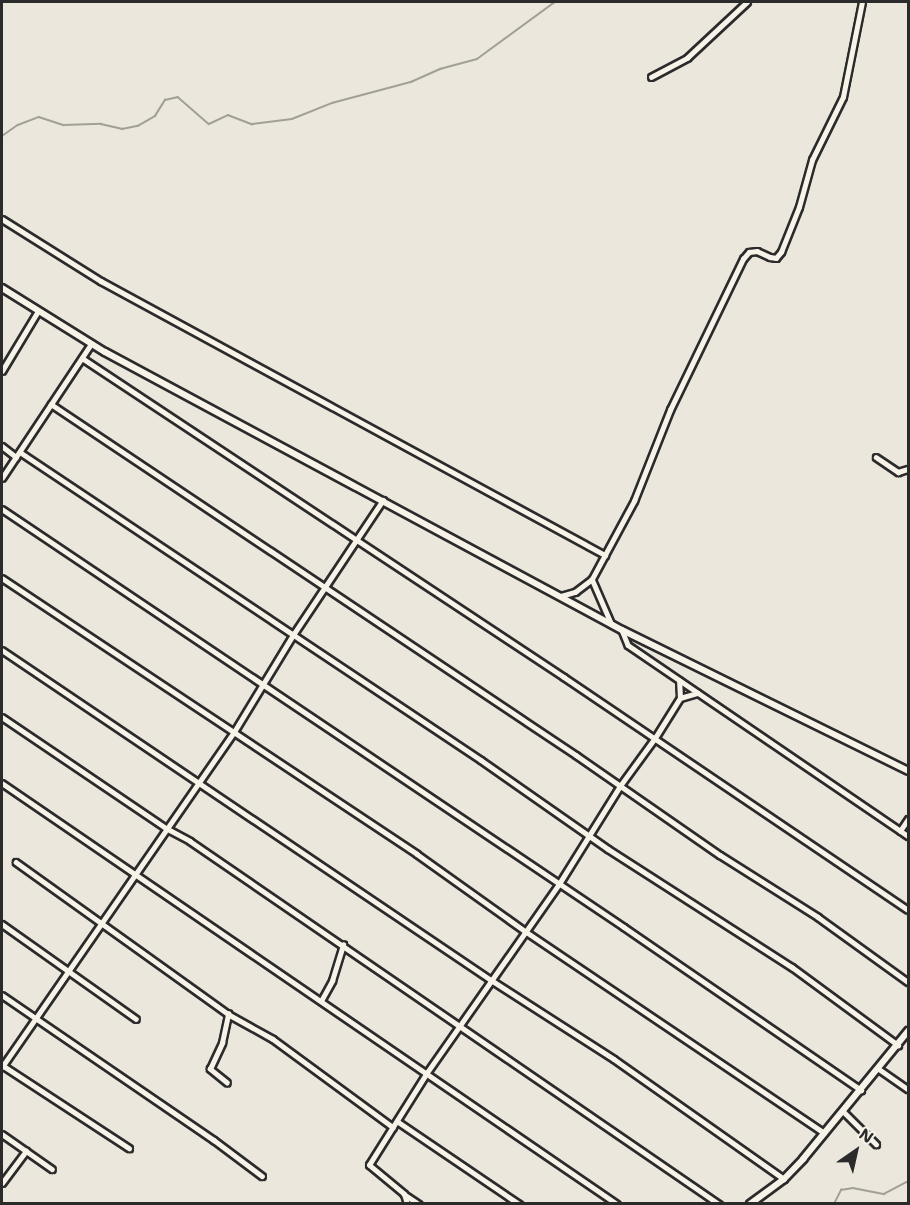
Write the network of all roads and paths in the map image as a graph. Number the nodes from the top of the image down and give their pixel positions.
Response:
1 (747, 2) edge
2 (862, 2) edge
3 (651, 77) dead end
4 (2, 219) edge
5 (2, 288) edge
6 (38, 310) junction
7 (91, 344) junction
8 (2, 357) edge
9 (82, 358) junction
10 (8, 361) junction
11 (2, 371) edge
12 (51, 404) junction
13 (2, 446) edge
14 (18, 454) junction
15 (876, 457) dead end
16 (909, 469) edge
17 (2, 478) edge
18 (382, 500) junction
19 (2, 509) edge
20 (357, 540) junction
21 (605, 555) junction
22 (2, 578) edge
23 (592, 579) junction
24 (324, 589) junction
25 (561, 596) junction
26 (612, 625) junction
27 (622, 630) junction
28 (293, 635) junction
29 (2, 650) edge
30 (679, 681) junction
31 (263, 685) junction
32 (697, 693) junction
33 (680, 698) junction
34 (2, 717) edge
35 (234, 732) junction
36 (655, 738) junction
37 (909, 771) edge
38 (198, 780) junction
39 (2, 783) edge
40 (620, 786) junction
41 (909, 819) edge
42 (166, 828) junction
43 (900, 831) junction
44 (589, 835) junction
45 (909, 837) edge
46 (16, 862) dead end
47 (133, 874) junction
48 (558, 884) junction
49 (909, 910) edge
50 (101, 920) junction
51 (2, 924) edge
52 (525, 930) junction
53 (343, 945) junction
54 (67, 970) junction
55 (491, 980) junction
56 (909, 982) edge
57 (2, 995) edge
58 (321, 1001) junction
59 (228, 1014) junction
60 (36, 1019) junction
61 (136, 1019) dead end
62 (460, 1025) junction
63 (909, 1031) edge
64 (898, 1045) junction
65 (2, 1066) edge
66 (879, 1068) junction
67 (426, 1074) junction
68 (227, 1083) dead end
69 (909, 1089) edge
70 (861, 1090) junction
71 (843, 1111) junction
72 (397, 1121) junction
73 (393, 1127) junction
74 (824, 1133) junction
75 (2, 1134) edge
76 (876, 1144) dead end
77 (129, 1148) dead end
78 (26, 1151) junction
79 (52, 1169) dead end
80 (262, 1176) dead end
81 (784, 1179) junction
82 (2, 1183) edge
83 (404, 1194) junction
84 (407, 1203) edge
85 (419, 1203) edge
86 (519, 1203) edge
87 (617, 1203) edge
88 (719, 1203) edge
89 (750, 1203) edge

1 - 3 street
2 - 21 street
4 - 21 street
5 - 6 street
6 - 7 street
6 - 10 street
7 - 9 street
7 - 18 street
8 - 10 street
9 - 12 street
9 - 20 street
10 - 11 street
12 - 14 street
12 - 24 street
13 - 14 street
14 - 17 street
14 - 28 street
15 - 16 street
18 - 20 street
18 - 25 street
19 - 31 street
20 - 24 street
20 - 36 street
21 - 23 street
22 - 35 street
23 - 25 street
23 - 26 street
24 - 28 street
24 - 40 street
25 - 26 street
26 - 27 street
27 - 30 street
27 - 37 street
28 - 31 street
28 - 44 street
29 - 38 street
30 - 32 street
30 - 33 street
31 - 35 street
31 - 48 street
32 - 33 street
32 - 43 street
33 - 36 street
34 - 42 street
35 - 38 street
35 - 52 street
36 - 40 street
36 - 49 street
38 - 42 street
38 - 55 street
39 - 47 street
40 - 44 street
40 - 56 street
41 - 43 street
42 - 47 street
42 - 53 street
43 - 45 street
44 - 48 street
44 - 64 street
46 - 50 street
47 - 50 street
47 - 58 street
48 - 52 street
48 - 70 street
50 - 54 street
50 - 59 street
51 - 54 street
52 - 55 street
52 - 74 street
53 - 58 street
53 - 62 street
54 - 60 street
54 - 61 street
55 - 62 street
55 - 81 street
57 - 60 street
58 - 67 street
59 - 68 street
59 - 73 street
60 - 65 street
60 - 80 street
62 - 67 street
62 - 88 street
63 - 64 street
64 - 66 street
65 - 77 street
66 - 69 street
66 - 70 street
67 - 72 street
67 - 87 street
70 - 71 street
71 - 74 street
71 - 76 street
72 - 73 street
72 - 86 street
73 - 83 street
74 - 81 street
75 - 78 street
78 - 79 street
78 - 82 street
81 - 89 street
83 - 84 street
83 - 85 street

